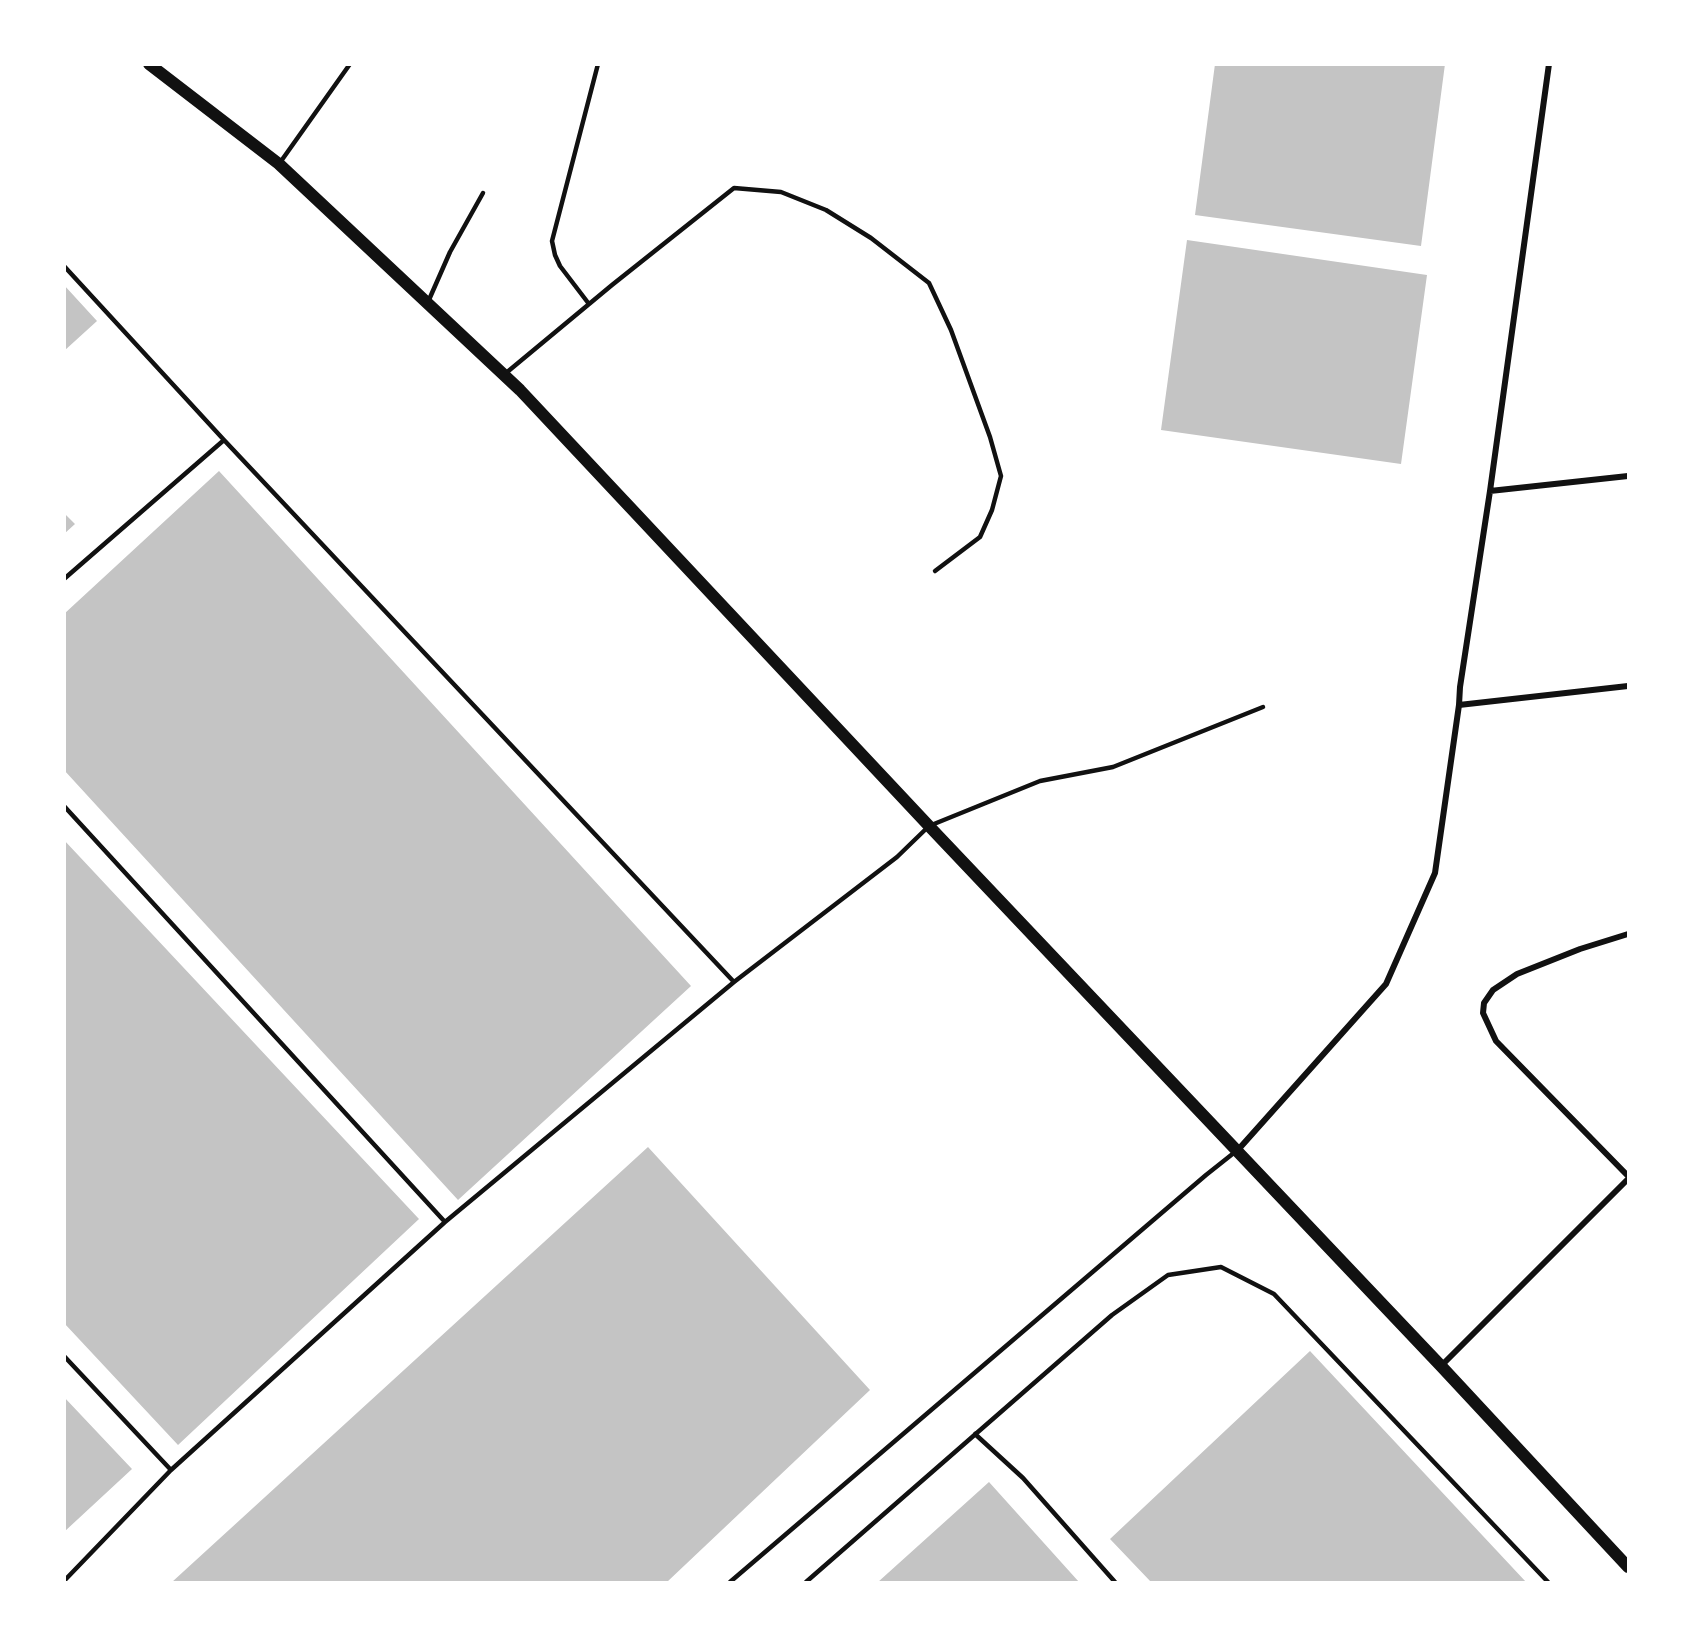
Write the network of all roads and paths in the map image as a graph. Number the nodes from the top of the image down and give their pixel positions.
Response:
1 (149, 64) edge
2 (350, 64) edge
3 (598, 64) edge
4 (1549, 64) edge
5 (279, 164) junction
6 (483, 193) dead end
7 (64, 266) edge
8 (428, 302) junction
9 (589, 304) junction
10 (504, 375) junction
11 (224, 440) junction
12 (1629, 476) edge
13 (1490, 491) junction
14 (935, 571) dead end
15 (64, 579) edge
16 (1629, 686) edge
17 (1459, 705) junction
18 (1263, 707) dead end
19 (64, 806) edge
20 (929, 826) junction
21 (1629, 934) edge
22 (734, 982) junction
23 (1237, 1150) junction
24 (1629, 1178) edge
25 (445, 1222) junction
26 (64, 1356) edge
27 (1441, 1366) junction
28 (975, 1434) junction
29 (171, 1470) junction
30 (1629, 1567) edge
31 (64, 1581) edge
32 (730, 1582) edge
33 (806, 1582) edge
34 (1115, 1582) edge
35 (1548, 1582) edge

1 - 5 main road
2 - 5 lane
3 - 9 lane
4 - 13 street
5 - 8 main road
6 - 8 lane
7 - 11 lane
8 - 10 main road
9 - 10 lane
9 - 14 lane
10 - 20 main road
11 - 15 lane
11 - 22 lane
12 - 13 street
13 - 17 street
16 - 17 street
17 - 23 street
18 - 20 lane
19 - 25 lane
20 - 22 lane
20 - 23 main road
21 - 24 street
22 - 25 lane
23 - 27 main road
23 - 32 lane
24 - 27 street
25 - 29 lane
26 - 29 lane
27 - 30 main road
28 - 33 lane
28 - 34 lane
28 - 35 lane
29 - 31 lane

